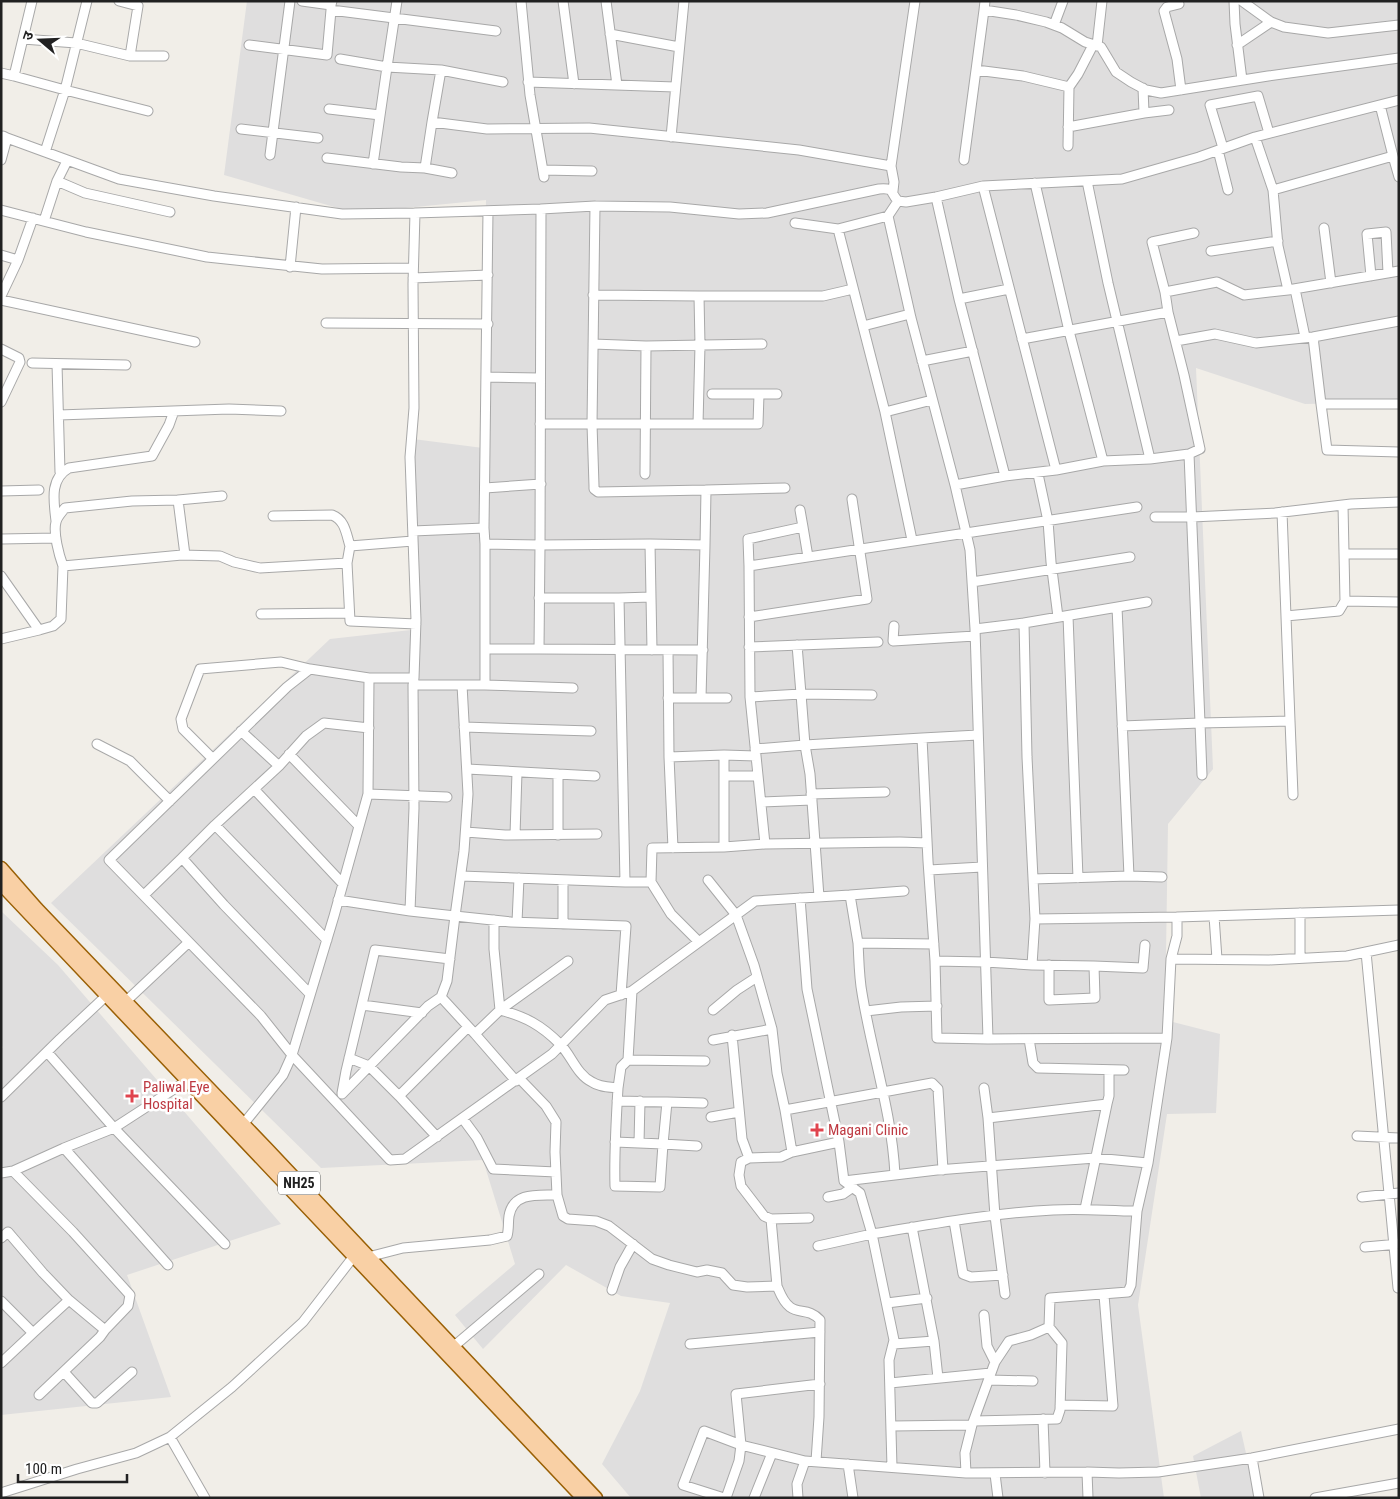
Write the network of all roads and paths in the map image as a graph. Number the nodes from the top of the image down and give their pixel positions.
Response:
1 (32, 1) edge
2 (86, 1) edge
3 (119, 1) edge
4 (290, 1) edge
5 (302, 1) edge
6 (397, 1) edge
7 (521, 1) edge
8 (563, 1) edge
9 (606, 1) edge
10 (680, 1) edge
11 (915, 1) edge
12 (1063, 1) edge
13 (1102, 1) edge
14 (1234, 1) edge
15 (1242, 1) edge
16 (684, 2) edge
17 (1178, 4) dead end
18 (331, 6) edge
19 (984, 6) edge
20 (394, 18) junction
21 (1271, 22) junction
22 (1054, 25) junction
23 (1399, 25) edge
24 (496, 31) dead end
25 (610, 34) junction
26 (23, 39) junction
27 (76, 43) junction
28 (249, 44) dead end
29 (1095, 45) junction
30 (1237, 45) junction
31 (679, 47) junction
32 (283, 49) junction
33 (130, 56) junction
34 (164, 56) dead end
35 (1399, 58) edge
36 (340, 59) dead end
37 (387, 67) junction
38 (441, 70) junction
39 (976, 70) junction
40 (1, 73) edge
41 (14, 76) junction
42 (1242, 80) junction
43 (503, 82) dead end
44 (528, 82) junction
45 (574, 84) junction
46 (616, 85) junction
47 (676, 87) junction
48 (1069, 87) junction
49 (1143, 88) junction
50 (65, 90) junction
51 (1181, 90) junction
52 (1399, 100) edge
53 (1380, 105) junction
54 (329, 109) dead end
55 (148, 110) dead end
56 (1169, 110) dead end
57 (1144, 113) junction
58 (380, 115) junction
59 (432, 122) junction
60 (1068, 127) junction
61 (241, 129) dead end
62 (536, 129) junction
63 (273, 133) junction
64 (1269, 134) junction
65 (4, 137) edge
66 (671, 137) junction
67 (1255, 137) junction
68 (318, 138) dead end
69 (1068, 146) dead end
70 (1220, 149) junction
71 (45, 152) junction
72 (270, 155) dead end
73 (327, 158) dead end
74 (1, 160) edge
75 (964, 160) dead end
76 (67, 161) junction
77 (1396, 162) edge
78 (373, 164) junction
79 (425, 168) junction
80 (892, 169) junction
81 (592, 171) dead end
82 (452, 173) dead end
83 (1399, 177) edge
84 (57, 181) junction
85 (1087, 181) junction
86 (1035, 183) junction
87 (893, 186) junction
88 (982, 186) junction
89 (1228, 190) dead end
90 (1272, 190) junction
91 (936, 197) junction
92 (898, 201) junction
93 (595, 206) junction
94 (296, 207) junction
95 (1, 210) edge
96 (541, 210) junction
97 (488, 211) junction
98 (170, 212) dead end
99 (415, 213) junction
100 (888, 216) junction
101 (33, 218) junction
102 (44, 221) junction
103 (795, 223) dead end
104 (1324, 228) dead end
105 (838, 229) junction
106 (1194, 233) dead end
107 (1278, 241) junction
108 (1212, 251) dead end
109 (1, 255) edge
110 (18, 260) junction
111 (290, 267) junction
112 (413, 268) junction
113 (1399, 271) edge
114 (1388, 273) junction
115 (488, 275) junction
116 (1371, 276) junction
117 (413, 278) junction
118 (1331, 283) junction
119 (1009, 288) junction
120 (1291, 289) junction
121 (853, 290) junction
122 (1165, 292) junction
123 (593, 295) junction
124 (1, 296) edge
125 (699, 296) junction
126 (1, 300) edge
127 (959, 300) junction
128 (1168, 312) junction
129 (910, 314) junction
130 (1399, 321) edge
131 (1117, 322) junction
132 (326, 323) dead end
133 (414, 323) junction
134 (488, 324) junction
135 (863, 326) junction
136 (1069, 331) junction
137 (1309, 337) junction
138 (1022, 339) junction
139 (1176, 341) junction
140 (195, 342) dead end
141 (593, 344) junction
142 (762, 344) dead end
143 (700, 345) junction
144 (646, 346) junction
145 (1, 349) edge
146 (972, 351) junction
147 (922, 361) junction
148 (32, 363) dead end
149 (57, 364) junction
150 (126, 365) dead end
151 (487, 377) junction
152 (540, 378) junction
153 (712, 394) dead end
154 (759, 394) junction
155 (777, 394) dead end
156 (932, 400) junction
157 (1, 402) edge
158 (1321, 404) junction
159 (1399, 404) edge
160 (281, 410) dead end
161 (174, 411) junction
162 (885, 412) junction
163 (59, 415) junction
164 (540, 424) junction
165 (592, 424) junction
166 (646, 424) junction
167 (698, 424) junction
168 (1399, 452) edge
169 (1189, 454) junction
170 (1150, 459) junction
171 (1103, 462) junction
172 (1056, 470) junction
173 (60, 472) junction
174 (645, 474) dead end
175 (1038, 474) junction
176 (1005, 476) junction
177 (541, 484) junction
178 (955, 485) junction
179 (485, 488) junction
180 (785, 488) dead end
181 (39, 490) dead end
182 (706, 490) junction
183 (1, 491) edge
184 (222, 496) dead end
185 (852, 499) dead end
186 (178, 500) junction
187 (1399, 502) edge
188 (1343, 505) junction
189 (1137, 507) dead end
190 (800, 510) dead end
191 (1282, 512) junction
192 (273, 516) dead end
193 (1155, 517) dead end
194 (1192, 517) junction
195 (56, 521) junction
196 (1048, 521) junction
197 (803, 527) junction
198 (484, 528) junction
199 (966, 532) junction
200 (413, 536) junction
201 (56, 538) junction
202 (1, 539) edge
203 (912, 540) junction
204 (485, 544) junction
205 (650, 544) junction
206 (540, 545) junction
207 (705, 545) junction
208 (350, 546) junction
209 (860, 548) junction
210 (1345, 554) junction
211 (1399, 554) edge
212 (185, 555) junction
213 (808, 557) junction
214 (1130, 557) dead end
215 (347, 563) junction
216 (63, 566) junction
217 (749, 566) junction
218 (1053, 570) junction
219 (1, 576) edge
220 (972, 582) junction
221 (651, 597) junction
222 (540, 598) junction
223 (619, 598) junction
224 (1345, 601) junction
225 (1147, 602) dead end
226 (1399, 602) edge
227 (1117, 607) junction
228 (350, 613) junction
229 (261, 614) dead end
230 (1068, 616) junction
231 (1286, 616) junction
232 (749, 617) junction
233 (1058, 617) junction
234 (1024, 623) junction
235 (416, 624) junction
236 (894, 626) dead end
237 (39, 630) junction
238 (975, 632) junction
239 (1, 639) edge
240 (878, 642) dead end
241 (797, 646) junction
242 (749, 647) junction
243 (485, 649) junction
244 (540, 649) junction
245 (652, 650) junction
246 (668, 650) junction
247 (703, 650) junction
248 (620, 651) junction
249 (310, 669) junction
250 (369, 678) junction
251 (414, 682) junction
252 (462, 685) junction
253 (485, 685) junction
254 (573, 688) dead end
255 (801, 694) junction
256 (872, 695) dead end
257 (750, 697) junction
258 (668, 698) junction
259 (701, 698) junction
260 (727, 698) dead end
261 (1290, 721) junction
262 (1200, 723) junction
263 (1122, 726) junction
264 (464, 727) junction
265 (369, 728) junction
266 (241, 731) junction
267 (591, 731) dead end
268 (978, 735) junction
269 (922, 738) junction
270 (97, 744) dead end
271 (805, 745) junction
272 (755, 753) junction
273 (289, 754) junction
274 (724, 755) junction
275 (669, 757) junction
276 (212, 758) junction
277 (279, 766) junction
278 (467, 769) junction
279 (517, 772) junction
280 (558, 774) junction
281 (1202, 775) dead end
282 (595, 776) dead end
283 (724, 776) junction
284 (758, 776) junction
285 (254, 789) junction
286 (885, 792) dead end
287 (368, 794) junction
288 (414, 795) junction
289 (447, 796) dead end
290 (1294, 796) dead end
291 (811, 797) junction
292 (170, 801) junction
293 (761, 802) junction
294 (215, 825) junction
295 (359, 826) junction
296 (466, 832) junction
297 (558, 834) junction
298 (597, 834) dead end
299 (514, 835) junction
300 (815, 843) junction
301 (927, 843) junction
302 (765, 844) junction
303 (724, 847) junction
304 (673, 848) junction
305 (182, 858) junction
306 (982, 866) junction
307 (1, 868) edge
308 (929, 870) junction
309 (461, 876) junction
310 (1129, 876) junction
311 (1162, 877) dead end
312 (519, 878) junction
313 (1078, 878) junction
314 (1033, 879) junction
315 (564, 880) junction
316 (708, 880) dead end
317 (625, 882) junction
318 (651, 882) junction
319 (1, 884) edge
320 (343, 884) junction
321 (904, 891) dead end
322 (144, 895) junction
323 (850, 895) junction
324 (819, 897) junction
325 (800, 898) junction
326 (338, 900) junction
327 (1399, 910) edge
328 (410, 911) junction
329 (1300, 913) junction
330 (736, 914) junction
331 (455, 916) junction
332 (1214, 916) junction
333 (1177, 917) junction
334 (1035, 919) junction
335 (494, 920) junction
336 (517, 922) junction
337 (563, 924) junction
338 (327, 940) junction
339 (189, 942) junction
340 (698, 942) junction
341 (858, 943) junction
342 (934, 944) junction
343 (1399, 944) edge
344 (1145, 946) dead end
345 (1366, 952) junction
346 (1171, 958) junction
347 (1300, 958) junction
348 (450, 959) junction
349 (1217, 959) junction
350 (568, 961) dead end
351 (936, 961) junction
352 (985, 962) junction
353 (1032, 965) junction
354 (1049, 965) junction
355 (1094, 966) junction
356 (757, 977) junction
357 (632, 991) junction
358 (310, 994) junction
359 (621, 994) junction
360 (106, 996) junction
361 (440, 997) junction
362 (122, 1005) junction
363 (362, 1005) junction
364 (937, 1006) junction
365 (500, 1010) junction
366 (713, 1010) dead end
367 (866, 1011) junction
368 (422, 1013) junction
369 (468, 1027) junction
370 (772, 1029) junction
371 (475, 1034) junction
372 (732, 1035) junction
373 (1168, 1038) junction
374 (1029, 1039) junction
375 (713, 1040) dead end
376 (988, 1040) junction
377 (561, 1045) junction
378 (47, 1052) junction
379 (292, 1055) junction
380 (349, 1058) junction
381 (628, 1060) junction
382 (704, 1061) dead end
383 (369, 1066) junction
384 (1109, 1070) junction
385 (1124, 1070) dead end
386 (518, 1079) junction
387 (188, 1080) junction
388 (618, 1088) junction
389 (984, 1088) dead end
390 (883, 1092) junction
391 (342, 1093) junction
392 (399, 1096) junction
393 (1, 1097) edge
394 (335, 1101) junction
395 (617, 1101) junction
396 (831, 1101) junction
397 (640, 1102) junction
398 (667, 1102) junction
399 (702, 1103) dead end
400 (1107, 1104) junction
401 (785, 1110) junction
402 (739, 1112) junction
403 (711, 1116) dead end
404 (988, 1118) junction
405 (463, 1119) junction
406 (114, 1128) junction
407 (240, 1129) junction
408 (1357, 1136) dead end
409 (437, 1137) junction
410 (1384, 1137) junction
411 (1399, 1138) edge
412 (615, 1142) junction
413 (839, 1142) junction
414 (639, 1143) junction
415 (663, 1144) junction
416 (697, 1146) dead end
417 (64, 1148) junction
418 (792, 1152) junction
419 (749, 1158) junction
420 (1095, 1158) junction
421 (1148, 1163) junction
422 (992, 1166) junction
423 (943, 1170) junction
424 (14, 1171) junction
425 (556, 1172) junction
426 (1, 1174) edge
427 (895, 1175) junction
428 (844, 1181) junction
429 (853, 1187) junction
430 (1394, 1194) edge
431 (557, 1195) junction
432 (828, 1197) dead end
433 (1362, 1197) dead end
434 (1085, 1208) junction
435 (1137, 1210) junction
436 (994, 1216) junction
437 (809, 1218) dead end
438 (771, 1219) junction
439 (954, 1221) junction
440 (912, 1228) junction
441 (3, 1232) edge
442 (872, 1234) junction
443 (225, 1244) dead end
444 (633, 1244) junction
445 (1396, 1244) edge
446 (818, 1246) dead end
447 (1366, 1247) dead end
448 (354, 1256) junction
449 (368, 1257) junction
450 (168, 1265) dead end
451 (539, 1274) dead end
452 (1002, 1275) junction
453 (777, 1286) junction
454 (1398, 1288) edge
455 (612, 1290) dead end
456 (1005, 1294) dead end
457 (1104, 1295) junction
458 (926, 1298) junction
459 (1, 1300) edge
460 (69, 1300) junction
461 (887, 1303) junction
462 (984, 1315) dead end
463 (1049, 1327) junction
464 (105, 1330) junction
465 (820, 1332) junction
466 (33, 1333) junction
467 (934, 1341) junction
468 (690, 1344) dead end
469 (894, 1344) junction
470 (453, 1347) junction
471 (995, 1362) junction
472 (1, 1363) edge
473 (64, 1372) junction
474 (132, 1372) dead end
475 (990, 1376) junction
476 (938, 1378) junction
477 (1033, 1382) dead end
478 (890, 1383) junction
479 (820, 1384) junction
480 (39, 1395) dead end
481 (1060, 1405) junction
482 (1043, 1419) junction
483 (973, 1423) junction
484 (892, 1426) junction
485 (1399, 1429) edge
486 (170, 1437) junction
487 (741, 1445) junction
488 (772, 1453) junction
489 (1252, 1458) junction
490 (805, 1461) junction
491 (816, 1462) junction
492 (848, 1464) junction
493 (892, 1467) junction
494 (1086, 1472) junction
495 (966, 1473) junction
496 (1045, 1473) junction
497 (994, 1474) junction
498 (1399, 1483) edge
499 (1, 1493) edge
500 (205, 1498) edge
501 (582, 1498) edge
502 (596, 1498) edge
503 (725, 1498) edge
504 (754, 1498) edge
505 (798, 1498) edge
506 (853, 1498) edge
507 (998, 1498) edge
508 (1088, 1498) edge
509 (1259, 1498) edge
510 (1315, 1498) edge

1 - 26 street
2 - 27 street
3 - 33 street
4 - 32 street
5 - 18 street
6 - 20 street
7 - 44 street
8 - 45 street
9 - 25 street
10 - 16 street
11 - 80 street
12 - 22 street
13 - 29 street
14 - 30 street
15 - 21 street
16 - 31 street
17 - 51 street
18 - 20 street
18 - 32 street
19 - 22 street
19 - 39 street
20 - 24 street
20 - 37 street
21 - 23 street
21 - 30 street
22 - 29 street
25 - 31 street
25 - 46 street
26 - 27 street
26 - 41 street
27 - 33 street
27 - 50 street
28 - 32 street
29 - 48 street
29 - 49 street
30 - 42 street
31 - 47 street
32 - 63 street
33 - 34 street
35 - 42 street
36 - 37 street
37 - 38 street
37 - 58 street
38 - 43 street
38 - 59 street
39 - 48 street
39 - 75 street
40 - 41 street
41 - 50 street
42 - 51 street
44 - 45 street
44 - 62 street
45 - 46 street
46 - 47 street
47 - 66 street
48 - 60 street
49 - 51 street
49 - 57 street
50 - 55 street
50 - 71 street
52 - 53 street
53 - 64 street
53 - 77 street
54 - 58 street
56 - 57 street
57 - 60 street
58 - 78 street
59 - 62 street
59 - 79 street
60 - 69 street
61 - 63 street
62 - 66 street
62 - 81 street
63 - 68 street
63 - 72 street
64 - 67 street
64 - 70 street
65 - 71 street
65 - 74 street
66 - 80 street
67 - 70 street
67 - 90 street
70 - 85 street
70 - 89 street
71 - 76 street
73 - 78 street
76 - 84 street
76 - 94 street
77 - 83 street
77 - 90 street
78 - 79 street
79 - 82 street
80 - 87 street
84 - 98 street
84 - 102 street
85 - 86 street
85 - 131 street
86 - 88 street
86 - 136 street
87 - 92 street
87 - 93 street
88 - 91 street
88 - 119 street
90 - 107 street
91 - 92 street
91 - 127 street
92 - 100 street
93 - 96 street
93 - 123 street
94 - 99 street
94 - 111 street
95 - 101 street
96 - 97 street
96 - 152 street
97 - 99 street
97 - 115 street
99 - 112 street
100 - 105 street
100 - 129 street
101 - 102 street
101 - 110 street
102 - 111 street
103 - 105 street
104 - 118 street
105 - 121 street
106 - 122 street
107 - 108 street
107 - 120 street
109 - 110 street
110 - 124 street
111 - 112 street
112 - 117 street
113 - 114 street
114 - 116 street
114 - 116 street
115 - 117 street
115 - 134 street
116 - 118 street
117 - 133 street
118 - 120 street
119 - 127 street
119 - 138 street
120 - 122 street
120 - 137 street
121 - 125 street
121 - 135 street
122 - 128 street
123 - 125 street
123 - 141 street
125 - 143 street
126 - 140 street
127 - 146 street
128 - 131 street
128 - 139 street
129 - 135 street
129 - 147 street
130 - 137 street
131 - 136 street
131 - 170 street
132 - 133 street
133 - 134 street
133 - 200 street
134 - 151 street
135 - 162 street
136 - 138 street
136 - 171 street
137 - 139 street
137 - 158 street
138 - 172 street
139 - 169 street
141 - 144 street
141 - 165 street
142 - 143 street
143 - 144 street
143 - 167 street
144 - 166 street
145 - 157 street
146 - 147 street
146 - 176 street
147 - 156 street
148 - 149 street
149 - 150 street
149 - 163 street
151 - 152 street
151 - 179 street
152 - 164 street
153 - 154 street
154 - 155 street
154 - 167 street
156 - 162 street
156 - 178 street
158 - 159 street
158 - 168 street
160 - 161 street
161 - 163 street
161 - 173 street
162 - 203 street
163 - 173 street
164 - 165 street
164 - 177 street
165 - 166 street
165 - 182 street
166 - 167 street
166 - 174 street
169 - 170 street
169 - 194 street
170 - 171 street
171 - 172 street
172 - 175 street
173 - 195 street
175 - 176 street
175 - 196 street
176 - 178 street
177 - 179 street
177 - 206 street
178 - 199 street
179 - 198 street
180 - 182 street
181 - 183 street
182 - 207 street
184 - 186 street
185 - 209 street
186 - 195 street
186 - 212 street
187 - 188 street
188 - 191 street
188 - 210 street
189 - 196 street
190 - 197 street
191 - 194 street
191 - 231 street
192 - 208 street
193 - 194 street
194 - 262 street
195 - 201 street
196 - 199 street
196 - 218 street
197 - 213 street
197 - 217 street
198 - 200 street
198 - 204 street
199 - 203 street
199 - 220 street
200 - 208 street
200 - 235 street
201 - 202 street
201 - 216 street
203 - 209 street
204 - 206 street
204 - 243 street
205 - 206 street
205 - 207 street
205 - 221 street
206 - 222 street
207 - 247 street
208 - 215 street
209 - 213 street
209 - 232 street
210 - 211 street
210 - 224 street
212 - 215 street
212 - 216 street
213 - 217 street
214 - 218 street
215 - 228 street
216 - 237 street
217 - 232 street
218 - 220 street
218 - 233 street
219 - 237 street
220 - 238 street
221 - 223 street
221 - 245 street
222 - 223 street
222 - 244 street
223 - 248 street
224 - 226 street
224 - 231 street
225 - 227 street
227 - 230 street
227 - 263 street
228 - 229 street
228 - 235 street
230 - 233 street
230 - 313 street
231 - 261 street
232 - 242 street
233 - 234 street
234 - 238 street
234 - 314 street
235 - 251 street
236 - 238 street
237 - 239 street
238 - 268 street
240 - 241 street
241 - 242 street
241 - 255 street
242 - 257 street
243 - 244 street
243 - 253 street
244 - 248 street
245 - 246 street
245 - 248 street
246 - 247 street
246 - 258 street
247 - 259 street
248 - 317 street
249 - 250 street
249 - 266 street
249 - 276 street
250 - 251 street
250 - 265 street
251 - 252 street
251 - 288 street
252 - 253 street
252 - 264 street
253 - 254 street
255 - 256 street
255 - 257 street
255 - 271 street
257 - 272 street
258 - 259 street
258 - 275 street
259 - 260 street
261 - 262 street
261 - 290 street
262 - 263 street
262 - 281 street
263 - 310 street
264 - 267 street
264 - 278 street
265 - 273 street
265 - 287 street
266 - 276 street
266 - 277 street
268 - 269 street
268 - 306 street
269 - 271 street
269 - 301 street
270 - 292 street
271 - 272 street
271 - 291 street
272 - 274 street
272 - 284 street
273 - 277 street
273 - 295 street
274 - 275 street
274 - 283 street
275 - 304 street
276 - 292 street
277 - 285 street
278 - 279 street
278 - 296 street
279 - 280 street
279 - 299 street
280 - 282 street
280 - 297 street
283 - 284 street
283 - 303 street
284 - 293 street
285 - 294 street
285 - 320 street
286 - 291 street
287 - 288 street
287 - 295 street
288 - 289 street
288 - 328 street
291 - 293 street
291 - 300 street
292 - 322 street
293 - 302 street
294 - 305 street
294 - 338 street
295 - 320 street
296 - 299 street
296 - 309 street
297 - 298 street
297 - 299 street
300 - 301 street
300 - 302 street
300 - 324 street
301 - 308 street
302 - 303 street
303 - 304 street
304 - 318 street
305 - 322 street
305 - 358 street
306 - 308 street
306 - 352 street
307 - 362 main road, NH25
308 - 342 street
309 - 312 street
309 - 331 street
310 - 311 street
310 - 313 street
312 - 315 street
312 - 336 street
313 - 314 street
314 - 334 street
315 - 317 street
315 - 337 street
316 - 330 street
317 - 318 street
318 - 340 street
319 - 360 main road, NH25
320 - 326 street
321 - 323 street
322 - 339 street
323 - 324 street
323 - 341 street
324 - 325 street
325 - 330 street
325 - 396 street
326 - 328 street
326 - 338 street
327 - 329 street
328 - 331 street
329 - 332 street
329 - 347 street
330 - 340 street
330 - 356 street
331 - 335 street
331 - 348 street
332 - 333 street
332 - 349 street
333 - 334 street
333 - 346 street
334 - 353 street
335 - 336 street
335 - 365 street
336 - 337 street
337 - 359 street
338 - 358 street
339 - 362 street
339 - 379 street
340 - 357 street
341 - 342 street
341 - 367 street
342 - 351 street
343 - 345 street
344 - 355 street
345 - 347 street
345 - 410 street
346 - 349 street
346 - 373 street
347 - 349 street
348 - 361 street
348 - 363 street
350 - 365 street
351 - 352 street
351 - 364 street
352 - 353 street
352 - 376 street
353 - 354 street
354 - 355 street
354 - 355 street
356 - 366 street
356 - 370 street
357 - 359 street
357 - 381 street
358 - 379 street
359 - 377 street
360 - 362 main road, NH25
360 - 378 street
361 - 368 street
361 - 369 street
362 - 387 main road, NH25
362 - 407 main road, NH25
363 - 368 street
363 - 380 street
364 - 367 street
364 - 376 street
365 - 371 street
365 - 377 street
367 - 390 street
368 - 383 street
369 - 371 street
369 - 392 street
370 - 372 street
370 - 401 street
371 - 386 street
372 - 375 street
372 - 402 street
373 - 374 street
373 - 421 street
374 - 376 street
374 - 384 street
377 - 386 street
377 - 388 street
378 - 393 street
378 - 406 street
379 - 394 street
379 - 407 street
380 - 383 street
380 - 391 street
381 - 382 street
381 - 388 street
383 - 391 street
383 - 392 street
384 - 385 street
384 - 400 street
386 - 405 street
386 - 425 street
387 - 406 street
387 - 407 main road, NH25
388 - 395 street
389 - 404 street
390 - 396 street
390 - 423 street
390 - 427 street
391 - 394 street
392 - 409 street
394 - 409 street
395 - 397 street
395 - 412 street
396 - 401 street
396 - 413 street
397 - 398 street
397 - 414 street
398 - 399 street
398 - 415 street
400 - 404 street
400 - 420 street
401 - 418 street
402 - 403 street
402 - 419 street
404 - 422 street
405 - 409 street
405 - 425 street
406 - 417 street
406 - 443 street
407 - 448 main road, NH25
407 - 449 main road, NH25
408 - 410 street
410 - 411 street
410 - 430 street
412 - 414 street
412 - 415 street
413 - 418 street
413 - 428 street
414 - 415 street
415 - 416 street
417 - 424 street
417 - 450 street
418 - 419 street
419 - 438 street
420 - 421 street
420 - 422 street
420 - 434 street
421 - 435 street
422 - 423 street
422 - 436 street
423 - 427 street
424 - 426 street
424 - 464 street
425 - 431 street
427 - 428 street
428 - 429 street
429 - 432 street
429 - 442 street
430 - 433 street
430 - 445 street
431 - 444 street
431 - 449 street
434 - 435 street
434 - 436 street
435 - 457 street
436 - 439 street
436 - 452 street
437 - 438 street
438 - 453 street
439 - 440 street
439 - 452 street
440 - 442 street
440 - 458 street
441 - 460 street
442 - 446 street
442 - 461 street
444 - 453 street
444 - 455 street
445 - 447 street
445 - 454 street
448 - 486 street
448 - 501 main road, NH25
449 - 470 main road, NH25
451 - 470 street
452 - 456 street
453 - 465 street
457 - 463 street
457 - 481 street
458 - 461 street
458 - 467 street
459 - 466 street
460 - 464 street
460 - 466 street
461 - 469 street
462 - 471 street
463 - 471 street
463 - 481 street
464 - 473 street
465 - 468 street
465 - 479 street
466 - 472 street
467 - 469 street
467 - 476 street
469 - 478 street
470 - 502 main road, NH25
471 - 475 street
473 - 474 street
473 - 480 street
475 - 476 street
475 - 477 street
475 - 483 street
476 - 478 street
478 - 484 street
479 - 487 street
479 - 491 street
481 - 482 street
482 - 483 street
482 - 496 street
483 - 484 street
483 - 495 street
484 - 493 street
485 - 489 street
486 - 499 street
486 - 500 street
487 - 488 street
487 - 503 street
487 - 503 street
488 - 490 street
488 - 504 street
489 - 494 street
489 - 509 street
490 - 491 street
490 - 505 street
491 - 492 street
492 - 493 street
492 - 506 street
493 - 495 street
494 - 496 street
494 - 508 street
495 - 497 street
496 - 497 street
497 - 507 street
498 - 510 street

